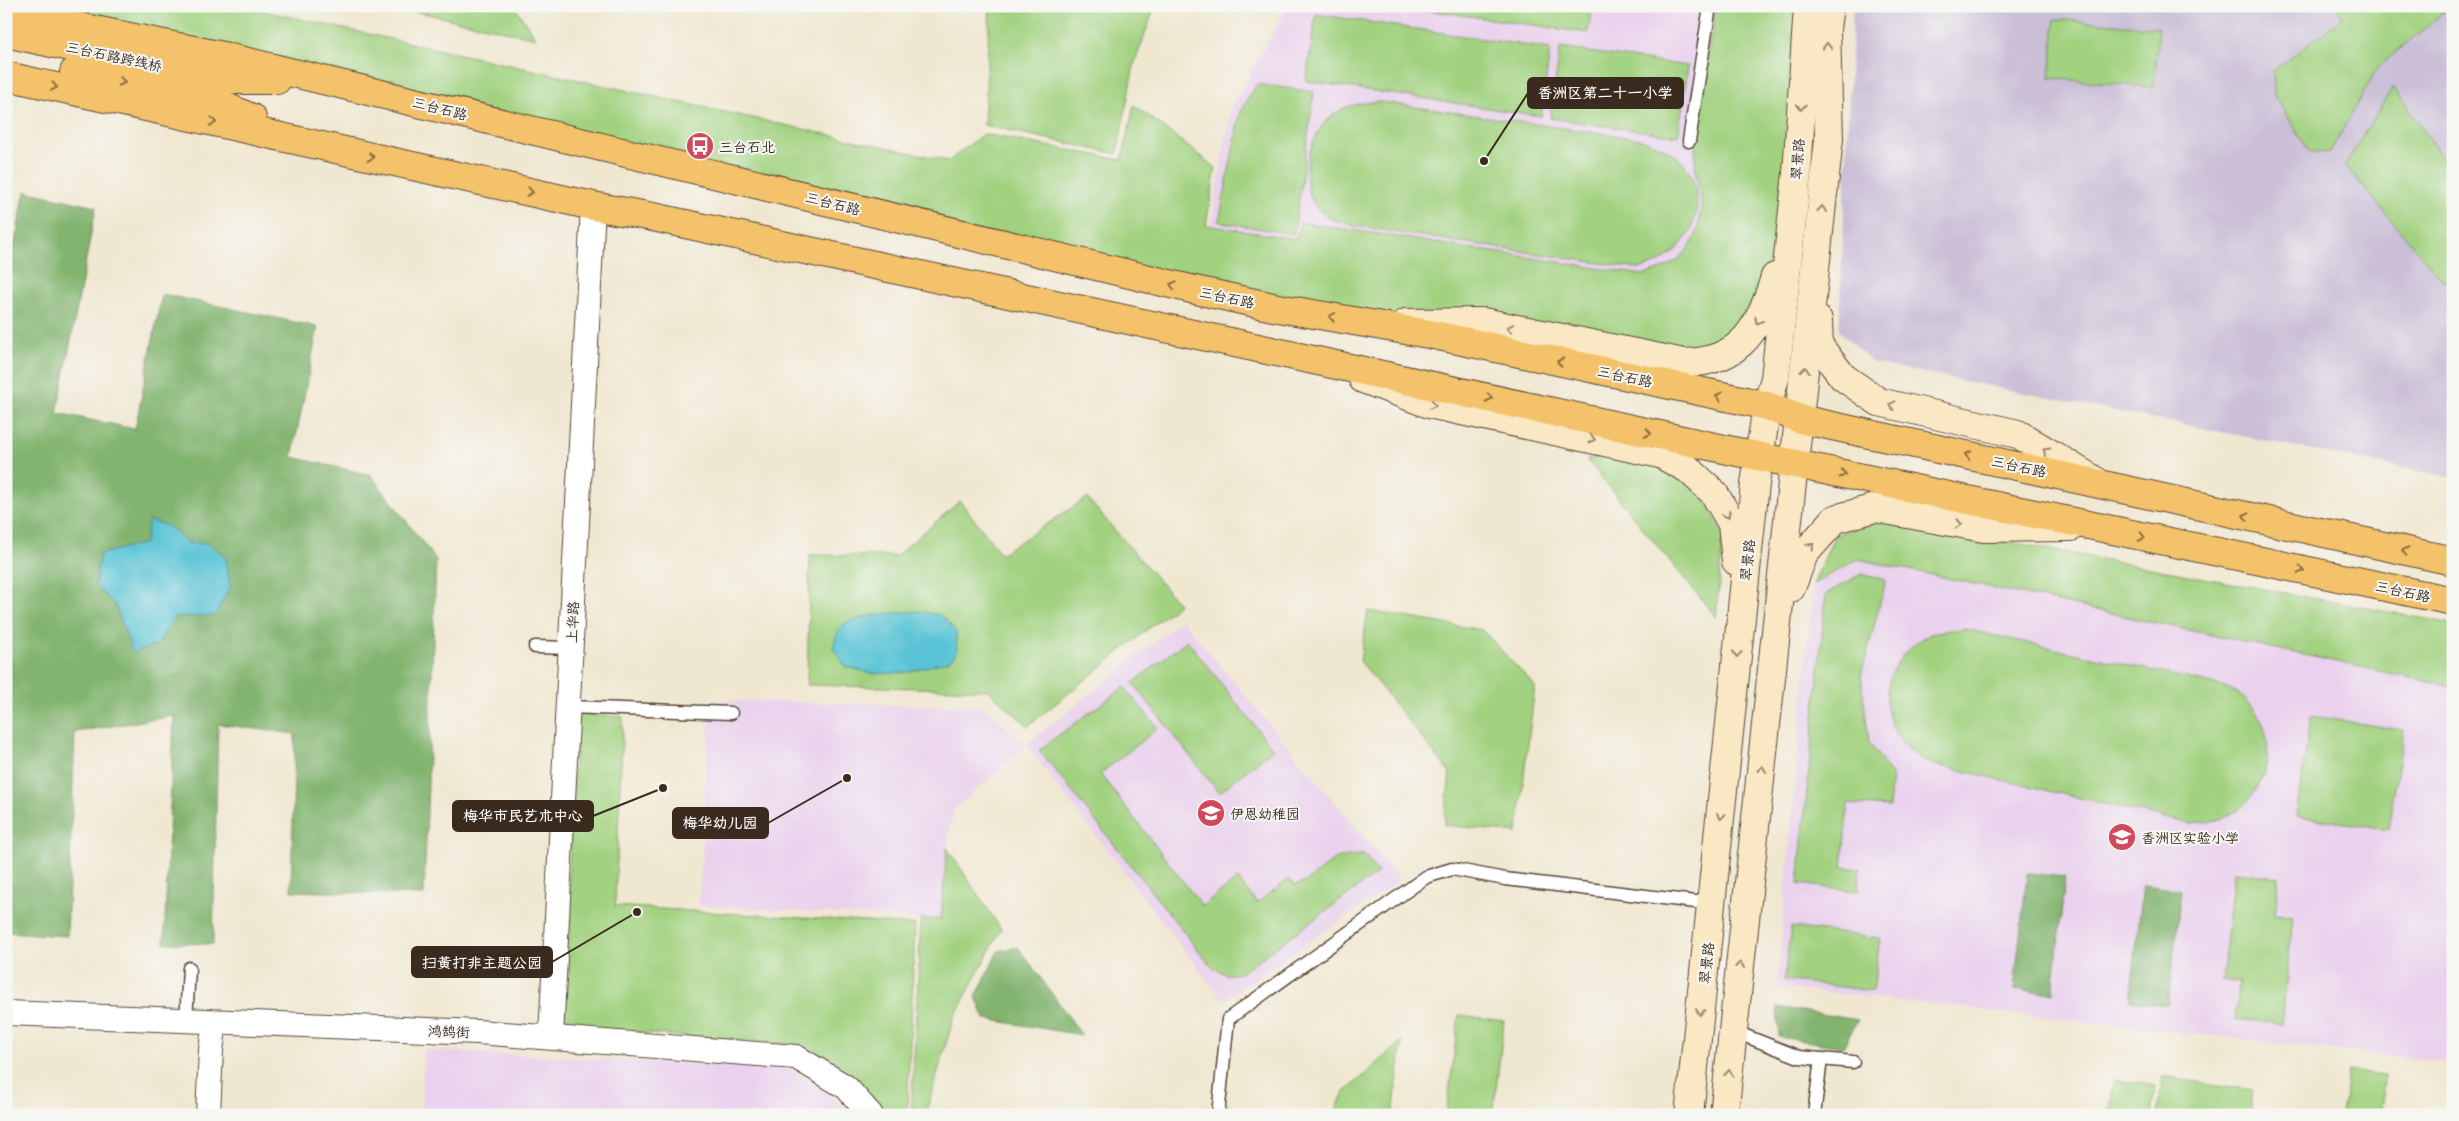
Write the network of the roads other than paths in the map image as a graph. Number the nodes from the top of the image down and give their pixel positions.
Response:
1 (1710, 6) edge
2 (1808, 6) edge
3 (1829, 6) edge
4 (6, 12) edge
5 (6, 33) edge
6 (6, 57) edge
7 (6, 76) edge
8 (328, 81) junction
9 (218, 91) junction
10 (1689, 141) dead end
11 (315, 145) junction
12 (1797, 173) junction
13 (593, 206) junction
14 (1816, 262) junction
15 (1370, 324) junction
16 (1305, 358) junction
17 (1766, 406) junction
18 (1800, 419) junction
19 (1759, 457) junction
20 (1796, 464) junction
21 (2103, 485) junction
22 (2094, 527) junction
23 (2453, 561) edge
24 (2453, 602) edge
25 (1742, 606) junction
26 (1778, 622) junction
27 (535, 647) dead end
28 (571, 648) junction
29 (568, 707) junction
30 (731, 714) dead end
31 (1712, 904) junction
32 (189, 968) dead end
33 (6, 1013) edge
34 (186, 1021) junction
35 (215, 1022) junction
36 (1733, 1031) junction
37 (551, 1037) junction
38 (1820, 1059) junction
39 (1854, 1062) dead end
40 (208, 1115) edge
41 (871, 1115) edge
42 (1218, 1115) edge
43 (1689, 1115) edge
44 (1724, 1115) edge
45 (1814, 1115) edge

1 - 10 lane
2 -> 12 main road, 翠景路
14 -> 3 main road
4 - 8 main road, 三台石路
5 - 9 main road, 三台石路跨线桥
6 -> 9 main road, 三台石路跨线桥
7 -> 11 main road, 三台石路
8 - 9 main road
15 -> 8 main road, 三台石路
9 - 11 main road
11 -> 13 main road, 三台石路
12 -> 15 main road
12 - 17 main road, 翠景路
13 - 16 main road, 三台石路
13 - 28 street, 上华路
18 -> 14 main road
21 -> 14 main road
17 -> 15 main road, 三台石路
16 -> 19 main road, 三台石路
16 -> 25 main road
17 - 18 main road, 三台石路
17 - 19 main road, 翠景路
18 - 20 main road
21 -> 18 main road, 三台石路
19 - 20 main road, 三台石路
19 - 25 main road, 翠景路
20 -> 22 main road, 三台石路
20 - 26 main road
23 -> 21 main road, 三台石路
22 -> 24 main road, 三台石路
26 -> 22 main road
25 -> 31 main road, 翠景路
36 -> 26 main road
27 - 28 lane
28 - 29 street, 上华路
29 - 30 lane
29 - 37 street, 上华路
31 - 42 lane
31 -> 43 main road, 翠景路
32 - 34 lane
33 - 34 street, 鸿鹄街
34 - 35 street, 鸿鹄街
35 - 37 street, 鸿鹄街
35 - 40 street
36 - 38 lane
44 -> 36 main road
37 - 41 street, 鸿鹄街
38 - 39 lane
38 - 45 lane

